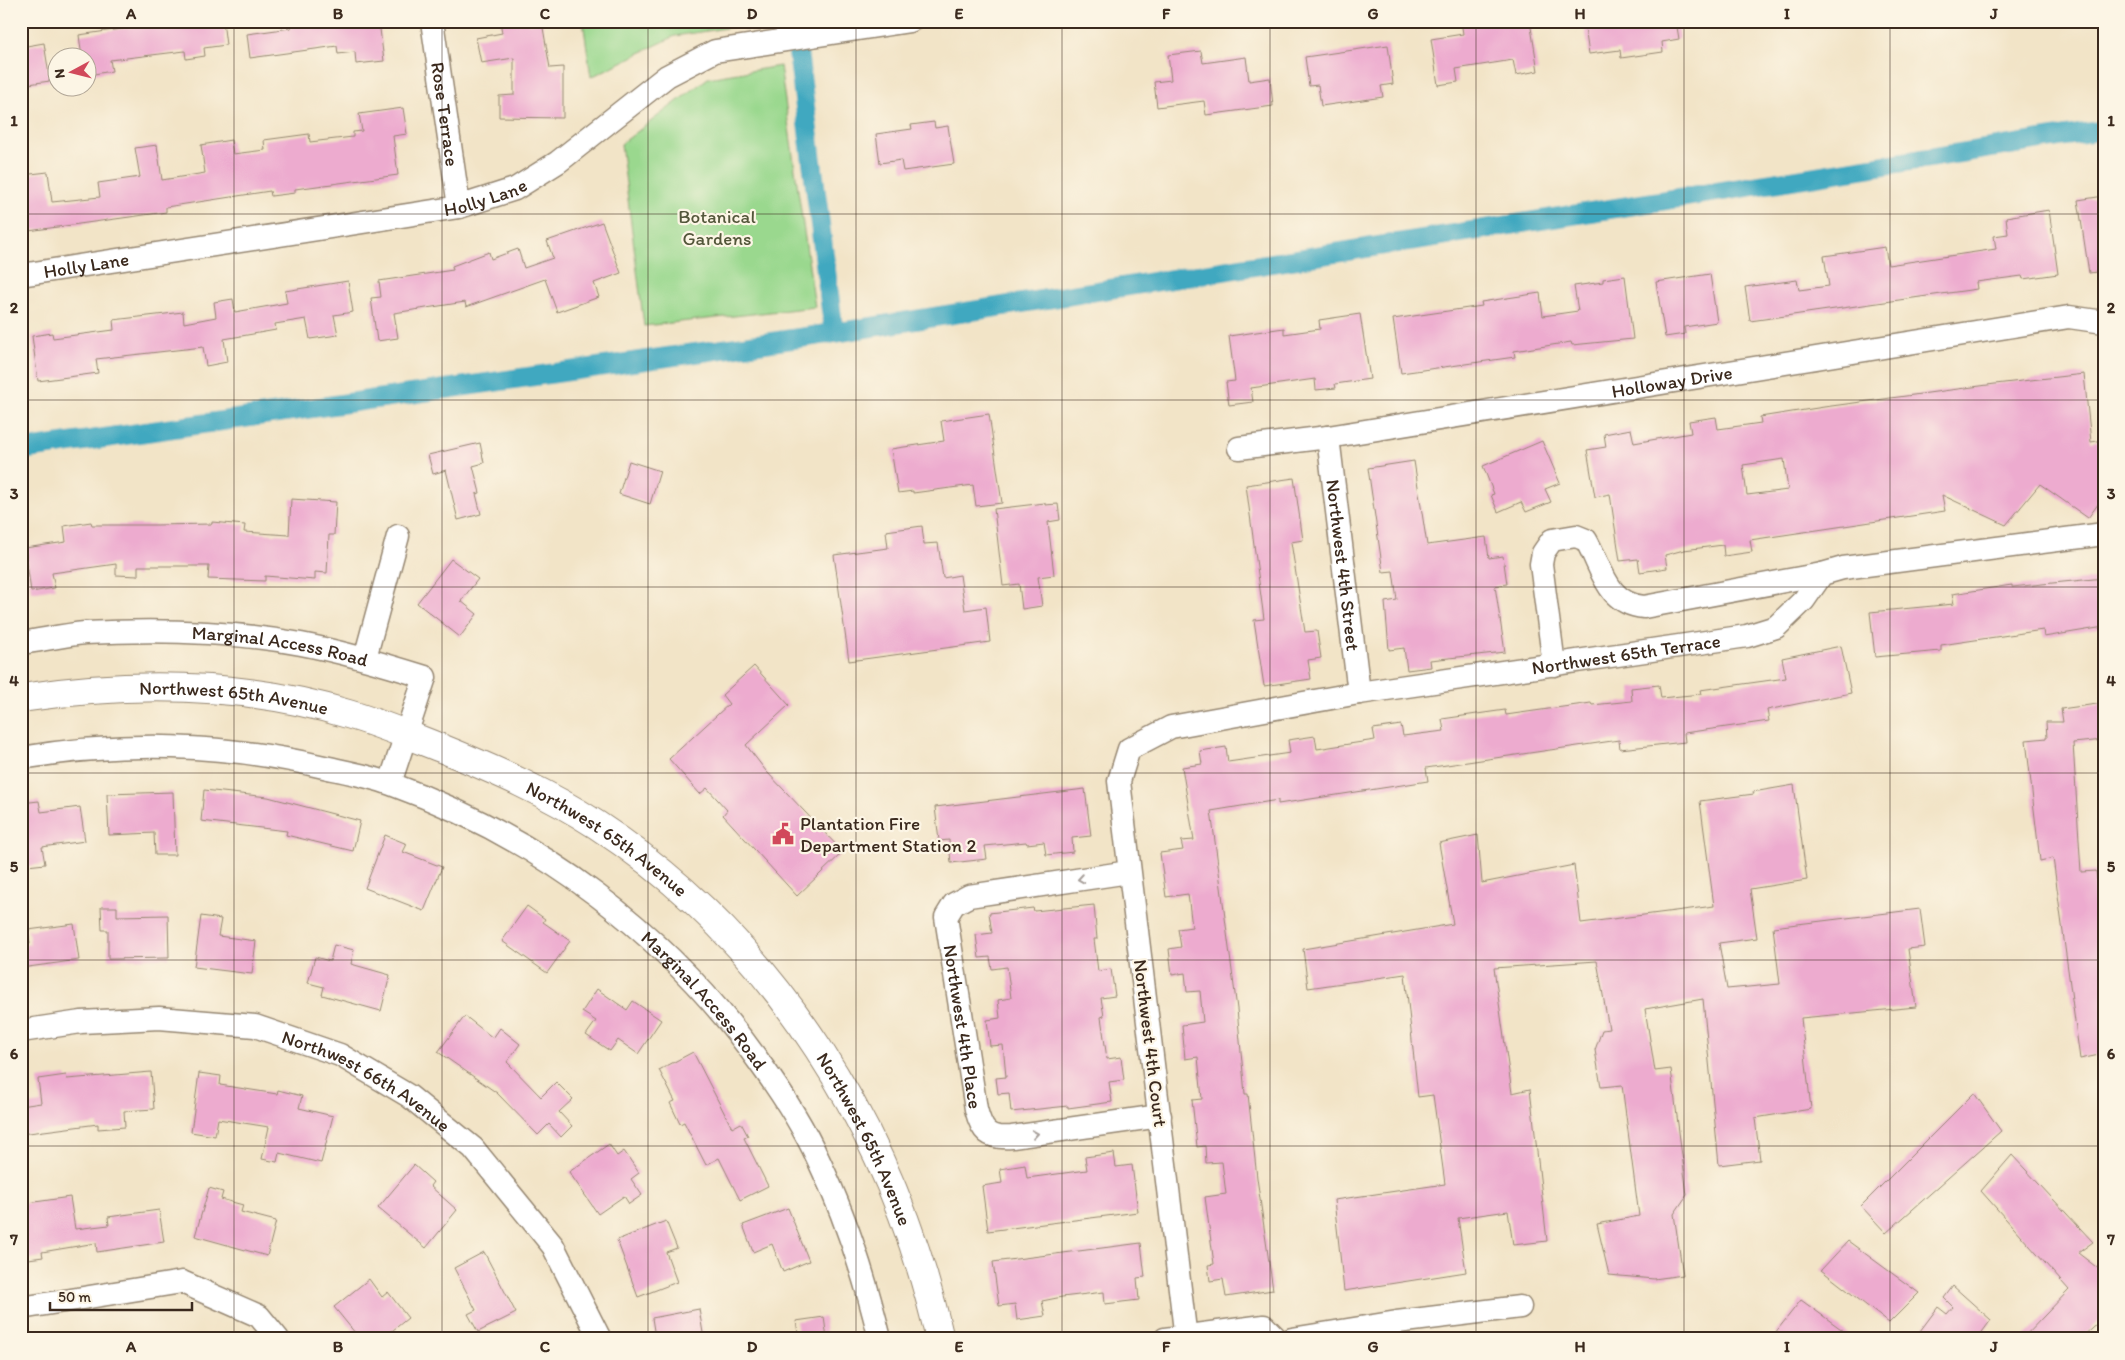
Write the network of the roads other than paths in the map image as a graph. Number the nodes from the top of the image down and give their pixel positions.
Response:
1 (432, 21) edge
2 (910, 21) edge
3 (459, 206) junction
4 (21, 276) edge
5 (2104, 322) edge
6 (1328, 438) junction
7 (1239, 448) dead end
8 (2104, 534) edge
9 (398, 536) dead end
10 (1822, 574) junction
11 (21, 643) edge
12 (365, 658) junction
13 (1554, 665) junction
14 (1359, 693) junction
15 (21, 698) edge
16 (407, 734) junction
17 (1130, 749) joint
18 (21, 758) edge
19 (390, 783) junction
20 (1129, 872) junction
21 (21, 1031) edge
22 (1160, 1116) junction
23 (1520, 1307) dead end
24 (21, 1308) edge
25 (1179, 1338) edge
26 (278, 1339) edge
27 (600, 1339) edge
28 (880, 1339) edge
29 (940, 1339) edge
30 (1277, 1339) edge
31 (1292, 1339) edge

1 - 3 street, Rose Terrace
2 - 3 street, Holly Lane
3 - 4 street, Holly Lane
5 - 6 street, Holloway Drive
6 - 7 street, Holloway Drive
6 - 14 street, Northwest 4th Street
8 - 10 street
9 - 12 street
10 - 13 street, Northwest 65th Terrace
10 - 13 street
11 - 12 street, Marginal Access Road
12 - 16 street, Marginal Access Road
13 - 14 street, Northwest 65th Terrace
14 - 17 street, Northwest 65th Terrace
15 - 16 street, Northwest 65th Avenue
16 - 19 street, Marginal Access Road
16 - 29 street, Northwest 65th Avenue
17 - 20 street, Northwest 4th Court
18 - 19 street, Marginal Access Road
19 - 28 street, Marginal Access Road
20 - 22 street, Northwest 4th Court
20 -> 22 street, Northwest 4th Place
21 - 27 street, Northwest 66th Avenue
22 - 25 street, Northwest 4th Court
23 - 31 street
24 - 26 street
25 - 30 street

